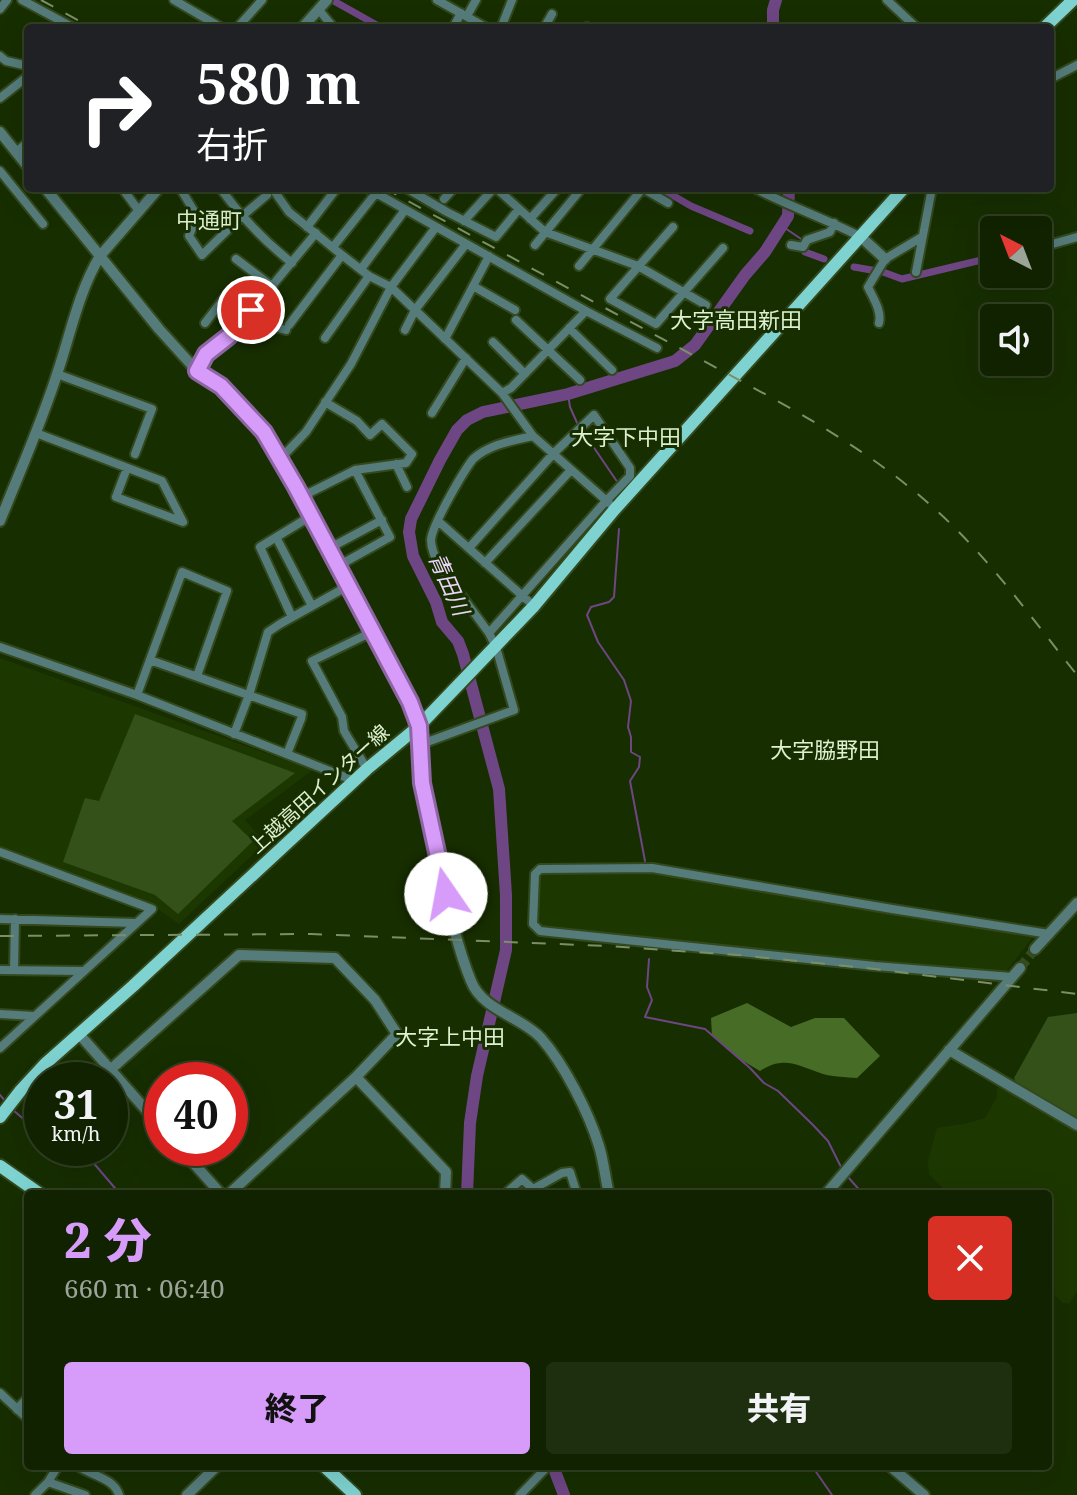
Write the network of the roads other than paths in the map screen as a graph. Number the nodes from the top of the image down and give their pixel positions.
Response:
1 (7, 0) edge
2 (22, 0) edge
3 (174, 0) edge
4 (196, 0) edge
5 (262, 0) edge
6 (327, 0) edge
7 (437, 0) edge
8 (476, 0) edge
9 (512, 0) edge
10 (887, 0) edge
11 (1073, 0) edge
12 (0, 9) edge
13 (191, 10) junction
14 (319, 10) junction
15 (552, 14) dead end
16 (464, 15) junction
17 (67, 24) edge
18 (215, 24) edge
19 (241, 24) edge
20 (306, 24) edge
21 (331, 24) edge
22 (456, 24) edge
23 (480, 24) edge
24 (503, 24) edge
25 (546, 24) edge
26 (913, 24) edge
27 (1048, 24) edge
28 (0, 56) edge
29 (24, 65) edge
30 (1077, 65) edge
31 (1054, 77) edge
32 (24, 79) edge
33 (0, 98) edge
34 (0, 132) edge
35 (24, 145) edge
36 (16, 152) junction
37 (24, 162) edge
38 (0, 171) edge
39 (48, 192) edge
40 (125, 192) edge
41 (156, 192) edge
42 (182, 192) edge
43 (223, 192) edge
44 (265, 192) edge
45 (275, 192) edge
46 (334, 192) edge
47 (370, 192) edge
48 (374, 192) edge
49 (413, 192) edge
50 (450, 192) edge
51 (491, 192) edge
52 (500, 192) edge
53 (554, 192) edge
54 (579, 192) edge
55 (640, 192) edge
56 (650, 192) edge
57 (762, 192) edge
58 (900, 192) edge
59 (931, 192) edge
60 (444, 199) dead end
61 (668, 203) dead end
62 (519, 209) junction
63 (405, 210) junction
64 (139, 211) junction
65 (241, 217) junction
66 (530, 219) junction
67 (464, 221) junction
68 (834, 223) junction
69 (43, 224) dead end
70 (307, 227) junction
71 (436, 227) junction
72 (673, 227) dead end
73 (545, 232) junction
74 (316, 233) junction
75 (861, 237) junction
76 (922, 237) junction
77 (1077, 237) edge
78 (466, 244) junction
79 (1052, 244) edge
80 (535, 245) dead end
81 (791, 245) dead end
82 (333, 247) junction
83 (723, 248) dead end
84 (593, 250) junction
85 (342, 255) junction
86 (100, 256) junction
87 (489, 256) junction
88 (236, 259) dead end
89 (292, 263) junction
90 (579, 266) dead end
91 (638, 266) junction
92 (880, 267) junction
93 (361, 269) junction
94 (916, 272) dead end
95 (369, 276) junction
96 (473, 286) junction
97 (273, 287) junction
98 (391, 287) junction
99 (683, 292) junction
100 (706, 305) dead end
101 (251, 310) junction
102 (415, 310) junction
103 (586, 311) junction
104 (244, 319) junction
105 (205, 323) dead end
106 (879, 323) dead end
107 (569, 328) junction
108 (405, 330) dead end
109 (325, 338) dead end
110 (445, 339) junction
111 (493, 342) dead end
112 (657, 348) dead end
113 (547, 351) junction
114 (466, 358) junction
115 (612, 370) dead end
116 (197, 371) junction
117 (57, 374) junction
118 (525, 374) junction
119 (580, 380) dead end
120 (504, 396) junction
121 (325, 402) junction
122 (432, 413) dead end
123 (36, 433) junction
124 (533, 436) junction
125 (135, 454) dead end
126 (553, 454) junction
127 (281, 458) junction
128 (396, 464) junction
129 (127, 468) junction
130 (355, 470) junction
131 (571, 470) junction
132 (407, 487) dead end
133 (301, 497) junction
134 (611, 505) junction
135 (311, 516) junction
136 (382, 520) junction
137 (0, 521) edge
138 (438, 521) junction
139 (276, 537) junction
140 (469, 548) junction
141 (328, 549) junction
142 (485, 563) junction
143 (338, 566) junction
144 (348, 586) junction
145 (522, 596) junction
146 (312, 606) junction
147 (534, 606) junction
148 (292, 617) junction
149 (372, 632) junction
150 (489, 633) junction
151 (0, 647) edge
152 (496, 647) junction
153 (150, 660) junction
154 (197, 676) junction
155 (137, 695) junction
156 (249, 695) junction
157 (419, 726) junction
158 (234, 734) junction
159 (419, 745) junction
160 (287, 754) junction
161 (367, 769) junction
162 (355, 781) junction
163 (0, 852) edge
164 (1077, 903) edge
165 (0, 919) edge
166 (15, 919) junction
167 (136, 923) junction
168 (1049, 934) junction
169 (1035, 949) tunnel mouth
170 (1020, 968) tunnel mouth
171 (0, 970) edge
172 (14, 970) junction
173 (82, 971) junction
174 (1012, 977) junction
175 (0, 1014) edge
176 (33, 1016) junction
177 (79, 1034) junction
178 (0, 1048) edge
179 (949, 1050) junction
180 (103, 1062) edge
181 (119, 1062) edge
182 (356, 1077) junction
183 (128, 1090) edge
184 (144, 1108) edge
185 (0, 1117) edge
186 (1077, 1125) edge
187 (0, 1166) edge
188 (196, 1166) edge
189 (34, 1190) edge
190 (217, 1190) edge
191 (233, 1190) edge
192 (445, 1190) edge
193 (510, 1190) edge
194 (574, 1190) edge
195 (608, 1190) edge
196 (829, 1190) edge
197 (0, 1393) edge
198 (24, 1403) edge
199 (18, 1409) junction
200 (24, 1415) edge
201 (56, 1470) edge
202 (84, 1470) edge
203 (213, 1470) edge
204 (328, 1470) edge
205 (339, 1470) edge
206 (544, 1470) edge
207 (895, 1470) edge
208 (48, 1482) junction
209 (35, 1495) edge
210 (85, 1495) edge
211 (119, 1495) edge
212 (187, 1495) edge
213 (355, 1495) edge
214 (365, 1495) edge
215 (520, 1495) edge
216 (924, 1495) edge

1 - 12 street
2 - 17 street
3 - 13 street
4 - 13 street
5 - 19 street
6 - 14 street
7 - 16 street
8 - 16 street
9 - 24 street
10 - 26 street
11 - 27 main road
13 - 18 street
14 - 20 street
14 - 21 street
15 - 25 street
16 - 22 street
16 - 23 street
28 - 29 street
30 - 31 street
32 - 33 street
34 - 36 street
35 - 36 street
36 - 37 street
38 - 69 street
39 - 86 street
40 - 64 street
41 - 64 street
42 - 65 street
43 - 65 street
44 - 65 street
45 - 70 street
46 - 70 street
47 - 82 street
48 - 63 street
49 - 67 street
50 - 60 street
51 - 67 street
52 - 62 street
53 - 66 street
54 - 73 street
55 - 84 street
56 - 61 street
57 - 68 street
58 - 75 main road, 上越高田インター線
59 - 76 street
62 - 66 street
62 - 67 street
63 - 71 street
63 - 93 street
64 - 86 street
65 - 89 street
66 - 73 street
68 - 75 street
68 - 81 street
70 - 74 street
71 - 78 street
71 - 98 street
72 - 91 street
73 - 80 street
73 - 84 street
74 - 82 street
74 - 89 street
75 - 92 street
75 - 134 main road, 上越高田インター線
76 - 92 street
76 - 94 street
77 - 79 street
78 - 87 street
78 - 102 street
82 - 85 street
83 - 99 street
84 - 90 street
84 - 91 street
85 - 93 street
85 - 104 street
86 - 116 street
86 - 117 street
87 - 96 street
87 - 103 street
88 - 97 street
89 - 97 street
91 - 99 street
91 - 99 street
92 - 106 street
93 - 95 street
95 - 98 street
95 - 109 street
96 - 110 street
96 - 113 street
97 - 101 street
98 - 102 street
98 - 121 street
99 - 100 street
101 - 104 street
101 - 105 street
102 - 108 street
102 - 110 street
103 - 107 street
103 - 112 street
104 - 116 street
107 - 113 street
107 - 115 street
110 - 114 street
111 - 118 street
113 - 118 street
113 - 119 street
114 - 120 street
114 - 122 street
116 - 127 street
117 - 123 street
117 - 125 street
118 - 120 street
120 - 124 street
121 - 127 street
121 - 128 street
123 - 129 street
123 - 137 street
124 - 126 street
124 - 138 street
126 - 131 street
126 - 134 street
126 - 140 street
127 - 133 street
128 - 130 street
128 - 132 street
129 - 129 street
130 - 133 street
130 - 136 street
131 - 134 street
131 - 142 street
133 - 135 street
134 - 145 street
134 - 147 main road, 上越高田インター線
135 - 139 street
135 - 141 street
136 - 141 street
136 - 143 street
138 - 140 street
138 - 150 street
139 - 146 street
139 - 148 street
140 - 142 street
141 - 143 street
142 - 145 street
143 - 144 street
144 - 146 street
144 - 149 street
145 - 147 street
145 - 150 street
146 - 148 street
147 - 152 main road, 上越高田インター線
148 - 156 street
149 - 157 street
149 - 161 street
150 - 152 street
151 - 155 street
152 - 157 main road, 上越高田インター線
152 - 159 street
153 - 154 street
153 - 154 street
153 - 155 street
154 - 156 street
155 - 158 street
156 - 158 street
156 - 160 street
157 - 159 street
157 - 161 main road, 上越高田インター線
158 - 160 street
159 - 195 street
160 - 162 street
161 - 162 main road, 上越高田インター線
162 - 177 main road, 上越高田インター線
163 - 167 street
164 - 168 street
165 - 166 street
166 - 167 street
166 - 172 street
167 - 173 street
168 - 169 street
168 - 174 street
170 - 174 street
171 - 172 street
172 - 173 street
173 - 176 street
174 - 179 street
175 - 176 street
176 - 178 street
177 - 180 street
177 - 185 main road, 上越高田インター線
179 - 186 street
179 - 196 street
181 - 182 street
182 - 191 street
182 - 192 street
183 - 184 street
187 - 189 main road
188 - 190 street
193 - 194 street
197 - 199 street
198 - 199 street
199 - 200 street
201 - 208 street
202 - 211 street
203 - 212 street
204 - 213 main road
205 - 214 main road
206 - 215 street
207 - 216 street
208 - 209 street
208 - 210 street

